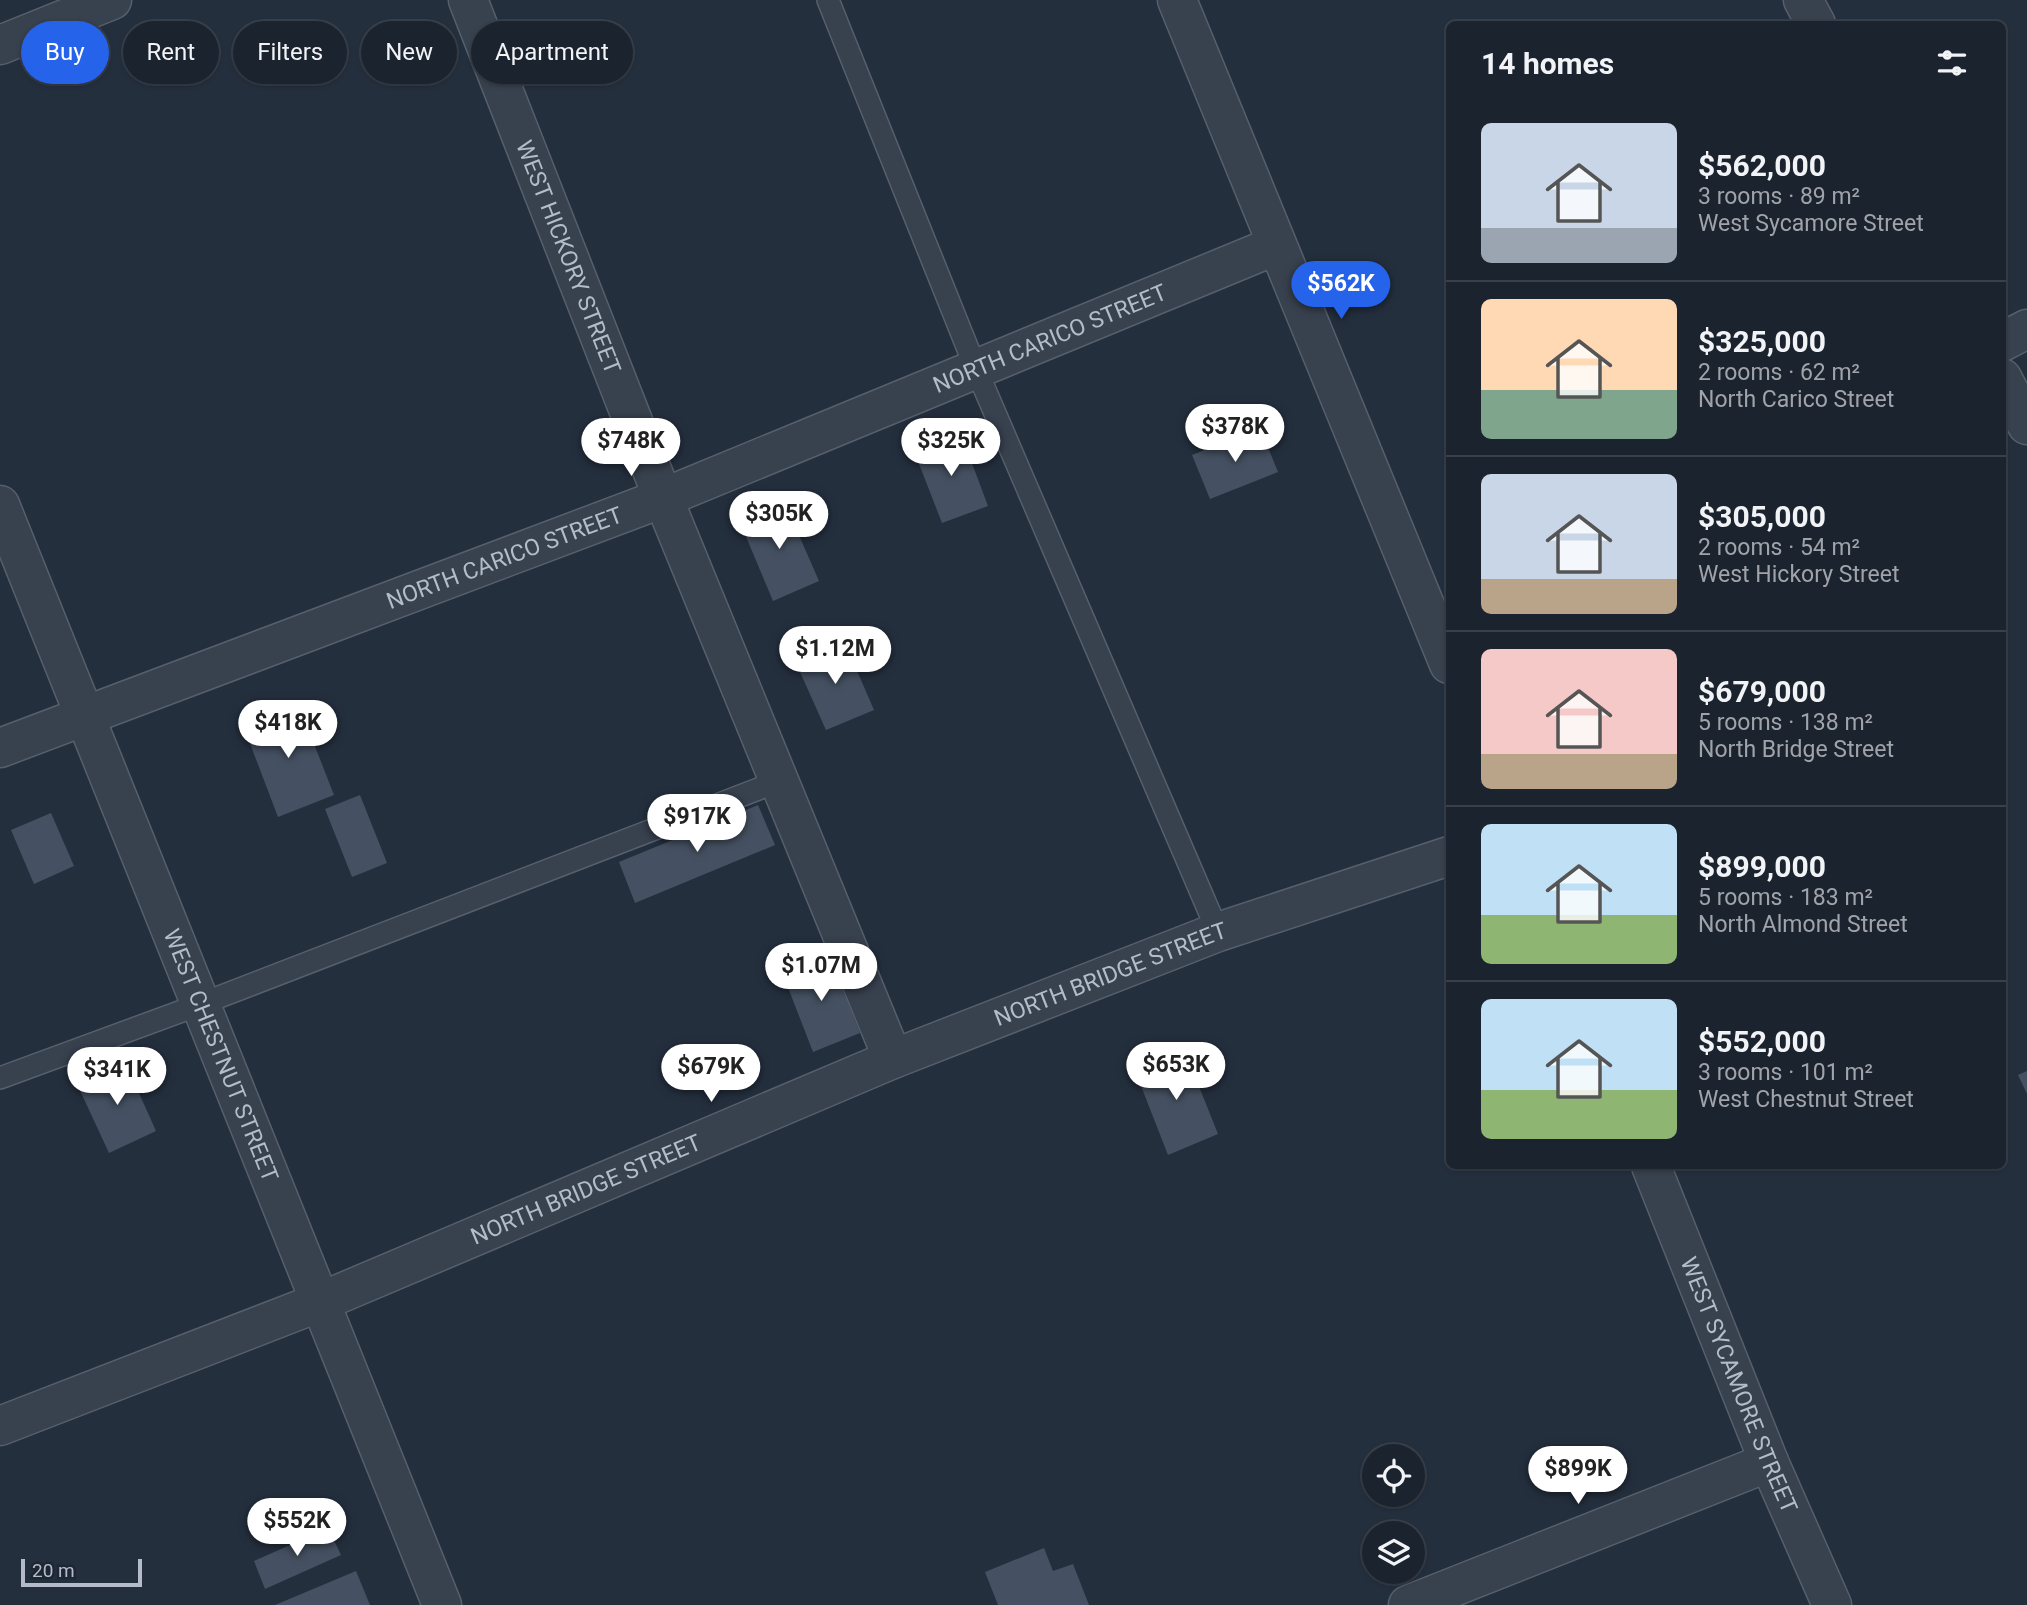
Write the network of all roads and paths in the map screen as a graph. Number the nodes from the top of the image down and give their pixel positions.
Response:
1 (112, 0) edge
2 (468, 0) edge
3 (828, 0) edge
4 (1177, 0) edge
5 (1803, 0) edge
6 (1814, 21) edge
7 (0, 46) edge
8 (1277, 245) junction
9 (2027, 329) edge
10 (2006, 340) edge
11 (976, 369) junction
12 (2006, 386) edge
13 (2027, 425) edge
14 (663, 498) junction
15 (0, 505) edge
16 (1446, 648) edge
17 (85, 716) junction
18 (0, 748) edge
19 (779, 781) junction
20 (1446, 857) edge
21 (1218, 932) junction
22 (201, 1004) junction
23 (893, 1059) junction
24 (0, 1078) edge
25 (1652, 1169) edge
26 (320, 1302) junction
27 (0, 1426) edge
28 (1769, 1462) junction
29 (442, 1605) edge
30 (1408, 1605) edge
31 (1832, 1605) edge

1 - 7 street
2 - 14 street, WEST HICKORY STREET
3 - 11 lane
4 - 8 street
5 - 6 street
8 - 11 street, NORTH CARICO STREET
8 - 16 street
9 - 10 street
11 - 14 street, NORTH CARICO STREET
11 - 21 lane
12 - 13 street
14 - 17 street, NORTH CARICO STREET
14 - 19 street, WEST HICKORY STREET
15 - 17 street, WEST CHESTNUT STREET
17 - 18 street, NORTH CARICO STREET
17 - 22 street, WEST CHESTNUT STREET
19 - 22 lane
19 - 23 street, WEST HICKORY STREET
20 - 21 street, NORTH BRIDGE STREET
21 - 23 street, NORTH BRIDGE STREET
22 - 24 lane
22 - 26 street, WEST CHESTNUT STREET
23 - 26 street, NORTH BRIDGE STREET
25 - 28 street, WEST SYCAMORE STREET
26 - 27 street, NORTH BRIDGE STREET
26 - 29 street, WEST CHESTNUT STREET
28 - 30 street
28 - 31 street, WEST SYCAMORE STREET

